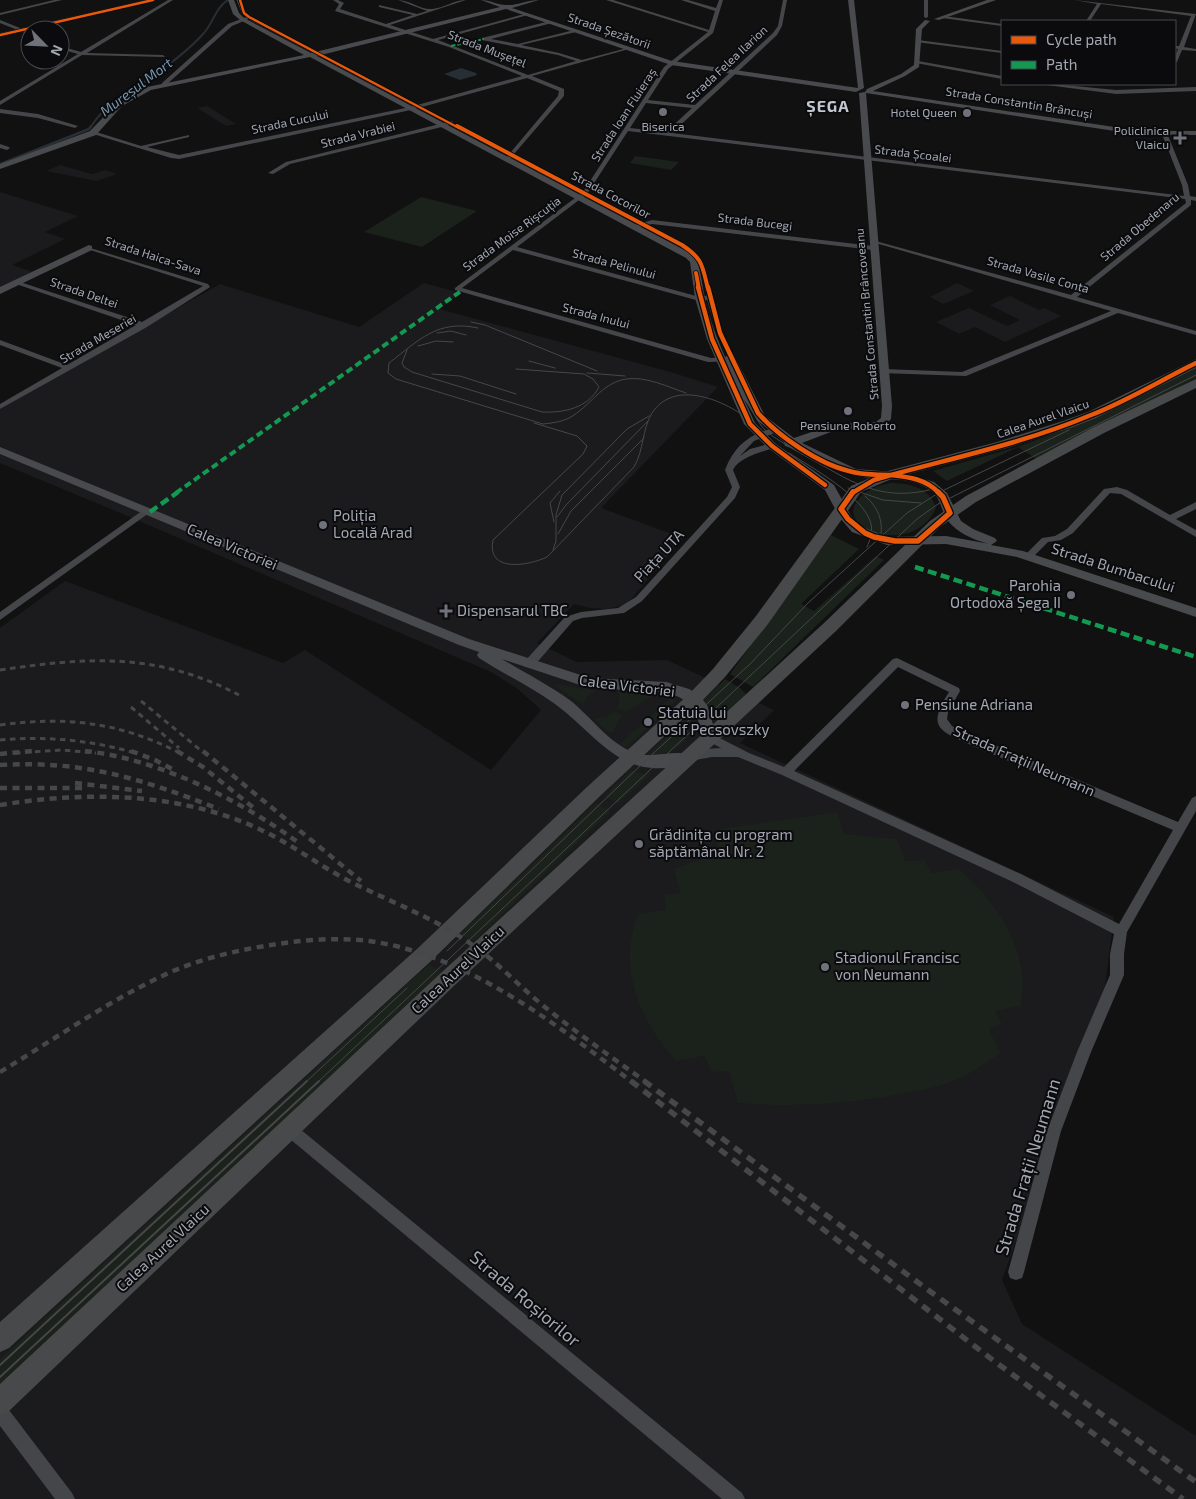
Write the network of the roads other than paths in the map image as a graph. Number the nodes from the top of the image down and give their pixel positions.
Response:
1 (60, 0) edge
2 (171, 0) edge
3 (335, 0) edge
4 (401, 0) edge
5 (464, 0) edge
6 (484, 0) edge
7 (536, 0) edge
8 (608, 0) edge
9 (683, 0) edge
10 (721, 0) edge
11 (785, 0) edge
12 (851, 0) edge
13 (926, 0) edge
14 (993, 0) edge
15 (1076, 0) edge
16 (1151, 0) edge
17 (147, 1) edge
18 (236, 2) edge
19 (433, 3) dead end
20 (1100, 3) junction
21 (164, 5) junction
22 (380, 6) dead end
23 (441, 6) junction
24 (506, 7) junction
25 (1146, 9) junction
26 (429, 10) junction
27 (717, 10) junction
28 (0, 14) edge
29 (415, 14) junction
30 (526, 14) junction
31 (1195, 15) edge
32 (944, 17) junction
33 (245, 18) junction
34 (926, 19) junction
35 (0, 20) edge
36 (65, 20) edge
37 (1089, 20) edge
38 (550, 22) junction
39 (387, 25) junction
40 (1001, 25) edge
41 (20, 29) edge
42 (20, 30) edge
43 (574, 31) junction
44 (409, 32) junction
45 (711, 32) junction
46 (0, 35) edge
47 (432, 40) junction
48 (918, 41) junction
49 (513, 46) junction
50 (627, 48) junction
51 (1177, 48) edge
52 (70, 50) edge
53 (1196, 50) edge
54 (1001, 52) edge
55 (82, 54) junction
56 (315, 55) junction
57 (163, 56) dead end
58 (580, 60) junction
59 (918, 62) junction
60 (671, 63) junction
61 (732, 72) junction
62 (528, 75) junction
63 (1001, 78) edge
64 (164, 84) junction
65 (1057, 85) edge
66 (1166, 85) edge
67 (1196, 88) edge
68 (863, 91) junction
69 (1166, 91) junction
70 (646, 101) junction
71 (0, 103) edge
72 (415, 107) junction
73 (695, 107) junction
74 (0, 111) edge
75 (449, 124) junction
76 (75, 126) dead end
77 (628, 129) junction
78 (93, 133) junction
79 (1196, 133) edge
80 (667, 134) junction
81 (1165, 134) junction
82 (187, 136) dead end
83 (0, 146) edge
84 (140, 147) junction
85 (7, 148) dead end
86 (510, 157) junction
87 (866, 159) junction
88 (0, 167) edge
89 (271, 173) dead end
90 (1092, 178) dead end
91 (1091, 186) junction
92 (583, 195) junction
93 (1194, 200) edge
94 (638, 225) junction
95 (874, 245) junction
96 (88, 248) joint
97 (513, 248) junction
98 (18, 283) junction
99 (206, 289) joint
100 (457, 289) joint
101 (0, 291) edge
102 (1073, 297) junction
103 (700, 298) junction
104 (710, 298) junction
105 (1119, 310) junction
106 (144, 325) junction
107 (1196, 333) edge
108 (0, 342) edge
109 (731, 359) junction
110 (720, 360) junction
111 (1196, 363) edge
112 (69, 368) junction
113 (884, 371) junction
114 (1196, 383) edge
115 (0, 407) edge
116 (774, 430) junction
117 (759, 435) junction
118 (794, 442) junction
119 (775, 446) junction
120 (0, 450) edge
121 (730, 466) junction
122 (889, 475) junction
123 (1196, 505) edge
124 (841, 509) junction
125 (146, 511) junction
126 (950, 513) junction
127 (1169, 518) junction
128 (1196, 534) edge
129 (918, 541) junction
130 (1024, 555) junction
131 (3, 611) edge
132 (1196, 613) edge
133 (469, 646) junction
134 (529, 664) junction
135 (694, 699) junction
136 (710, 737) junction
137 (745, 756) junction
138 (629, 758) junction
139 (685, 759) junction
140 (786, 772) junction
141 (1196, 802) edge
142 (1180, 828) junction
143 (1121, 931) junction
144 (289, 1129) junction
145 (1016, 1272) dead end
146 (0, 1339) edge
147 (0, 1402) edge
148 (0, 1412) edge
149 (66, 1499) edge
150 (736, 1499) edge

1 - 28 street
2 - 21 street
3 - 39 street, Strada Mușețel
4 - 26 street
5 - 23 street
6 - 24 street, Strada Șezătorii
7 - 24 street
8 - 45 street
9 - 27 street
10 - 27 street
11 - 61 street, Strada Felea Ilarion
12 - 68 street, Strada Constantin Brâncoveanu
13 - 34 street
14 - 32 street
15 - 20 street
16 - 25 street
17 - 21 street
17 - 36 street
18 - 33 street, Strada Cocorilor
19 - 23 street
20 - 25 street
20 - 37 street
21 - 55 street
22 - 29 street
23 - 26 street
24 - 30 street, Strada Șezătorii
24 - 44 street
25 - 31 street
26 - 29 street
27 - 45 street
29 - 39 street
30 - 38 street, Strada Șezătorii
30 - 47 street
31 - 51 street
32 - 34 street
32 - 40 street
33 - 56 street, Strada Cocorilor
33 - 64 street
34 - 48 street
35 - 41 street
38 - 43 street, Strada Șezătorii
38 - 49 street
39 - 44 street, Strada Mușețel
42 - 46 street
43 - 49 street
43 - 50 street, Strada Șezătorii
44 - 47 street, Strada Mușețel
44 - 56 street
45 - 60 street, Strada Ioan Fluieraș
47 - 62 street, Strada Mușețel
48 - 54 street
48 - 59 street
49 - 58 street
50 - 58 street, Strada Cucului
50 - 60 street, Strada Șezătorii
51 - 53 street
52 - 55 street
55 - 57 street
55 - 71 street
56 - 64 street
56 - 72 street, Strada Cocorilor
58 - 62 street, Strada Cucului
59 - 63 street
59 - 68 street
60 - 61 street, Strada Constantin Brâncuși
60 - 70 street, Strada Ioan Fluieraș
61 - 68 street, Strada Constantin Brâncuși
61 - 73 street, Strada Felea Ilarion
62 - 72 street, Strada Cucului
62 - 86 street, Strada Mușețel
64 - 78 street
65 - 69 street
66 - 69 street
67 - 69 street
68 - 81 street, Strada Constantin Brâncuși
68 - 87 street, Strada Constantin Brâncoveanu
70 - 73 street
70 - 77 street, Strada Ioan Fluieraș
72 - 75 street, Strada Cocorilor
72 - 84 street, Strada Cucului
73 - 80 street, Strada Felea Ilarion
74 - 76 street
75 - 86 street, Strada Cocorilor
75 - 89 street, Strada Vrabiei
77 - 80 street, Strada Școalei
77 - 92 street, Strada Ioan Fluieraș
78 - 84 street
78 - 88 street
79 - 81 street, Strada Constantin Brâncuși
80 - 87 street, Strada Școalei
81 - 93 street, Strada Obedenaru
82 - 84 street
83 - 85 street
86 - 92 street, Strada Cocorilor
87 - 91 street, Strada Școalei
87 - 95 street, Strada Constantin Brâncoveanu
90 - 91 street
91 - 93 street, Strada Școalei
92 - 94 street, Strada Cocorilor
92 - 97 street, Strada Moise Rișcuția
93 - 102 street, Strada Obedenaru
94 - 95 street, Strada Bucegi
94 - 103 street, Strada Cocorilor
94 - 104 street, Strada Cocorilor
95 - 102 street, Strada Vasile Conta
95 - 113 street, Strada Constantin Brâncoveanu
96 - 98 street
96 - 99 street, Strada Haica-Sava
97 - 100 street, Strada Moise Rișcuția
97 - 103 street, Strada Pelinului
98 - 101 street
98 - 106 street, Strada Deltei
99 - 106 street, Strada Meseriei
100 - 110 street, Strada Inului
102 - 105 street, Strada Vasile Conta
103 - 104 street, Strada Pelinului
103 - 110 street, Strada Cocorilor
104 - 109 street, Strada Cocorilor
105 - 107 street, Strada Vasile Conta
105 - 113 street
106 - 112 street, Strada Meseriei
108 - 112 street
109 - 110 street, Strada Inului
109 - 116 street, Strada Cocorilor
110 - 117 street, Strada Cocorilor
111 - 122 main road, Calea Aurel Vlaicu
112 - 115 street, Strada Meseriei
113 - 118 street, Strada Constantin Brâncoveanu
114 - 126 main road, Calea Aurel Vlaicu
116 - 117 street
116 - 118 street, Strada Cocorilor
117 - 119 street, Strada Cocorilor
117 - 121 street
118 - 119 street, Strada Constantin Brâncoveanu
118 - 122 street, Strada Cocorilor
119 - 121 street
119 - 124 street, Strada Cocorilor
120 - 125 street, Calea Victoriei
121 - 134 street, Piața UTA
122 - 124 main road, Calea Aurel Vlaicu
122 - 126 street
123 - 127 street
124 - 129 street
124 - 135 main road, Calea Aurel Vlaicu
125 - 131 street
125 - 133 street, Calea Victoriei
126 - 129 main road, Calea Aurel Vlaicu
126 - 130 street, Strada Bumbacului
127 - 128 street
127 - 130 street
129 - 130 street, Strada Bumbacului
129 - 136 main road, Calea Aurel Vlaicu
130 - 132 street, Strada Bumbacului
133 - 134 street, Calea Victoriei
133 - 138 street, Calea Victoriei
134 - 135 street, Calea Victoriei
135 - 136 street, Calea Victoriei
135 - 138 main road, Calea Aurel Vlaicu
136 - 137 street
136 - 139 main road, Calea Aurel Vlaicu
137 - 139 street
137 - 140 street
138 - 139 street, Calea Victoriei
138 - 146 main road, Calea Aurel Vlaicu
139 - 144 main road, Calea Aurel Vlaicu
140 - 142 street, Strada Frații Neumann
140 - 143 street
141 - 142 street, Strada Frații Neumann
142 - 143 street, Strada Frații Neumann
143 - 145 street, Strada Frații Neumann
144 - 147 main road, Calea Aurel Vlaicu
144 - 150 street, Strada Roșiorilor
148 - 149 street

